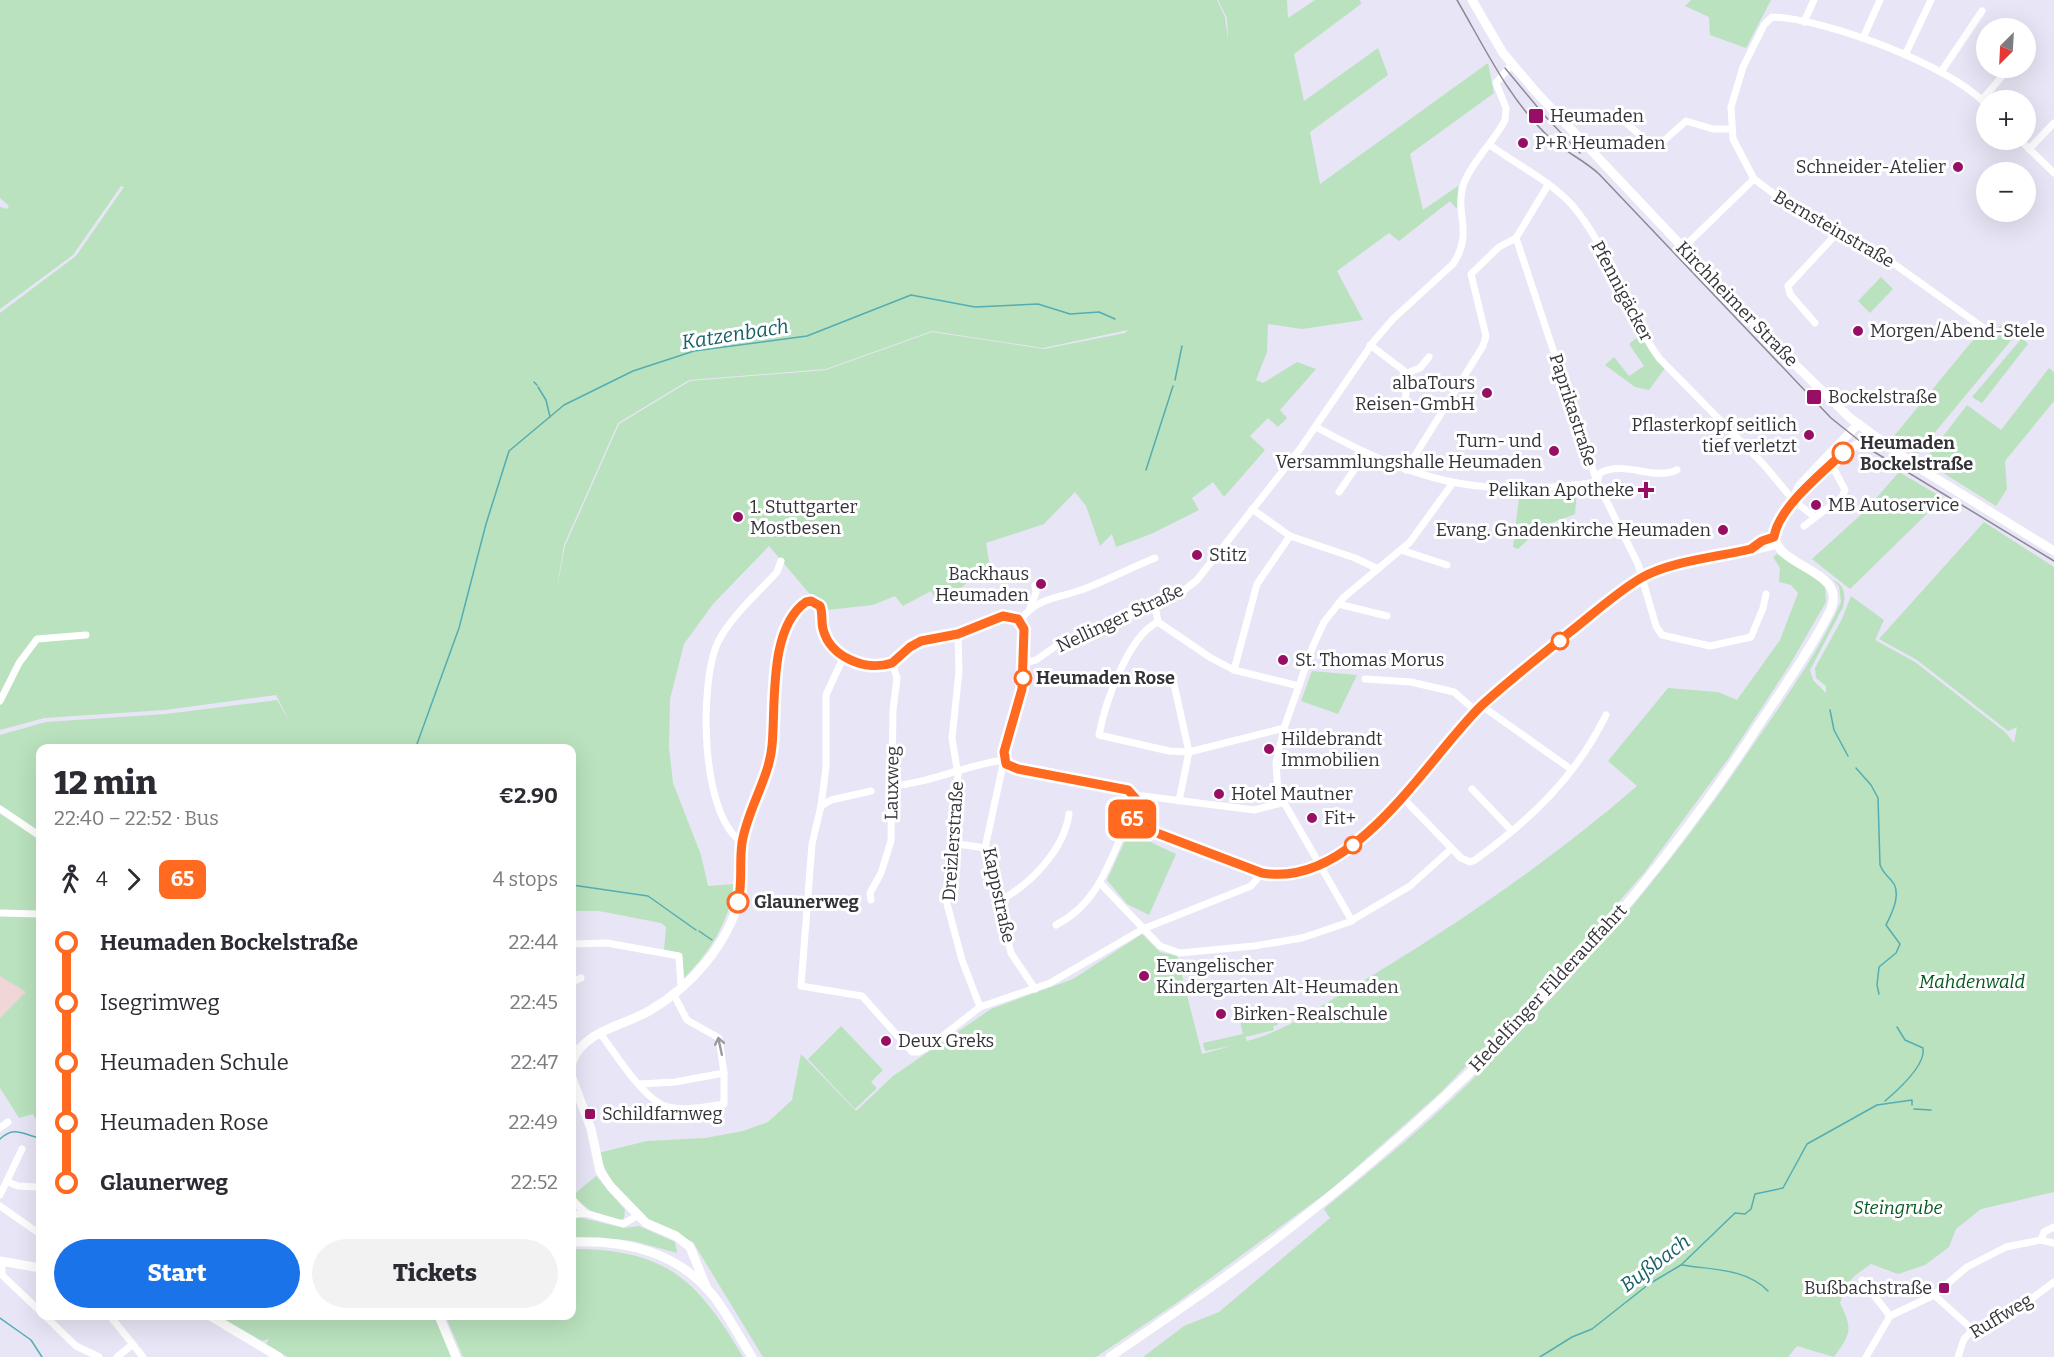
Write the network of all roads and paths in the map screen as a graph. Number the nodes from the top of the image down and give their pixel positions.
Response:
1 (1472, 0) edge
2 (1814, 0) edge
3 (1880, 0) edge
4 (1931, 0) edge
5 (1982, 11) dead end
6 (1804, 22) junction
7 (1863, 38) junction
8 (1905, 55) junction
9 (1512, 64) junction
10 (1941, 72) junction
11 (1976, 96) edge
12 (1623, 120) dead end
13 (2054, 123) edge
14 (1731, 129) junction
15 (2036, 142) edge
16 (1490, 145) junction
17 (2030, 150) edge
18 (2054, 173) edge
19 (1754, 179) junction
20 (1548, 185) junction
21 (1840, 230) junction
22 (1516, 238) junction
23 (1683, 248) junction
24 (1815, 323) dead end
25 (1985, 329) dead end
26 (1370, 345) junction
27 (1429, 357) dead end
28 (1407, 373) junction
29 (1405, 407) dead end
30 (1861, 426) junction
31 (1316, 427) junction
32 (1881, 443) junction
33 (1850, 447) junction
34 (1365, 454) junction
35 (1826, 465) junction
36 (1406, 470) junction
37 (1677, 470) dead end
38 (1597, 482) junction
39 (1452, 484) junction
40 (1339, 492) dead end
41 (1794, 501) junction
42 (1252, 509) junction
43 (1815, 517) junction
44 (1804, 526) dead end
45 (1290, 536) junction
46 (1775, 541) junction
47 (1401, 550) junction
48 (2054, 551) edge
49 (1155, 558) dead end
50 (781, 561) dead end
51 (1447, 565) dead end
52 (1378, 569) junction
53 (1642, 577) junction
54 (1035, 585) dead end
55 (1766, 594) dead end
56 (1338, 604) junction
57 (1155, 606) junction
58 (1030, 608) junction
59 (1387, 616) dead end
60 (1021, 620) junction
61 (1158, 622) junction
62 (958, 634) junction
63 (86, 635) dead end
64 (844, 657) junction
65 (892, 663) junction
66 (1023, 663) junction
67 (1234, 670) junction
68 (1365, 679) dead end
69 (1174, 684) dead end
70 (1299, 686) junction
71 (0, 701) edge
72 (1479, 709) junction
73 (1606, 715) dead end
74 (1284, 728) junction
75 (1189, 752) junction
76 (1004, 760) junction
77 (1572, 770) junction
78 (956, 771) junction
79 (892, 786) junction
80 (1472, 789) dead end
81 (871, 791) dead end
82 (1135, 795) junction
83 (1402, 797) junction
84 (1179, 801) junction
85 (1282, 803) junction
86 (821, 806) junction
87 (0, 809) edge
88 (1069, 814) dead end
89 (1132, 820) junction
90 (1512, 831) junction
91 (36, 833) edge
92 (742, 842) junction
93 (952, 843) junction
94 (985, 849) junction
95 (1451, 849) junction
96 (1317, 865) junction
97 (1262, 873) junction
98 (1100, 884) junction
99 (871, 900) dead end
100 (999, 901) junction
101 (0, 913) edge
102 (36, 914) edge
103 (1352, 921) junction
104 (1056, 925) dead end
105 (1143, 929) junction
106 (576, 944) edge
107 (581, 978) dead end
108 (576, 980) edge
109 (681, 986) junction
110 (1035, 989) junction
111 (673, 993) junction
112 (980, 1007) junction
113 (600, 1033) junction
114 (576, 1054) edge
115 (724, 1073) junction
116 (640, 1084) junction
117 (576, 1089) edge
118 (8, 1122) dead end
119 (0, 1128) edge
120 (22, 1149) dead end
121 (8, 1182) junction
122 (36, 1187) dead end
123 (0, 1195) edge
124 (576, 1203) edge
125 (0, 1206) edge
126 (585, 1213) junction
127 (576, 1214) edge
128 (637, 1216) junction
129 (2054, 1227) edge
130 (36, 1231) edge
131 (2041, 1240) junction
132 (576, 1242) edge
133 (686, 1243) junction
134 (2054, 1243) edge
135 (692, 1252) junction
136 (1, 1264) edge
137 (681, 1266) junction
138 (36, 1268) edge
139 (36, 1272) edge
140 (1862, 1280) dead end
141 (2054, 1282) edge
142 (707, 1289) junction
143 (1934, 1295) junction
144 (36, 1307) edge
145 (1890, 1316) junction
146 (49, 1320) edge
147 (113, 1320) edge
148 (217, 1320) edge
149 (441, 1320) edge
150 (1973, 1330) junction
151 (133, 1344) junction
152 (99, 1357) edge
153 (117, 1357) edge
154 (143, 1357) edge
155 (279, 1357) edge
156 (456, 1357) edge
157 (752, 1357) edge
158 (1110, 1357) edge
159 (1866, 1357) edge
160 (1958, 1357) edge

1 - 9 main road, Kirchheimer Straße
2 - 6 street
3 - 7 street
4 - 8 street
5 - 10 street
6 - 7 street, Bernsteinstraße
6 - 14 street, Bernsteinstraße
7 - 8 street, Bernsteinstraße
8 - 10 street, Bernsteinstraße
9 - 16 street, Nellinger Straße
9 - 23 main road, Kirchheimer Straße
10 - 11 street, Bernsteinstraße
12 - 14 street
13 - 15 street
14 - 19 street, Bernsteinstraße
16 - 20 street, Pfennigäcker
16 - 26 street, Nellinger Straße
17 - 18 street
19 - 21 street, Bernsteinstraße
19 - 23 street
20 - 22 street
20 - 41 street, Pfennigäcker
21 - 24 street
21 - 25 street, Bernsteinstraße
22 - 36 street
22 - 38 street, Paprikastraße
23 - 30 main road, Kirchheimer Straße
26 - 28 street
26 - 31 street, Nellinger Straße
27 - 28 street
28 - 29 street
30 - 32 main road, Kirchheimer Straße
30 - 33 main road
30 - 35 main road
31 - 34 street
31 - 42 street, Nellinger Straße
32 - 33 main road
32 - 48 main road, Kirchheimer Straße
33 - 35 main road
34 - 36 street
34 - 40 street
35 - 41 main road
35 - 43 street
36 - 39 street
37 - 38 street
38 - 39 street
38 - 53 street, Paprikastraße
39 - 47 street
41 - 43 street
41 - 46 main road
42 - 45 street
42 - 57 street, Nellinger Straße
43 - 44 street
45 - 52 street
45 - 67 street
46 - 53 main road
46 - 158 main road, Hedelfinger Filderauffahrt
47 - 51 street
47 - 52 street
49 - 58 street
50 - 92 street
52 - 56 street
53 - 55 street, Paprikastraße
53 - 72 main road
54 - 58 street
56 - 59 street
56 - 70 street
57 - 61 street
57 - 66 street, Nellinger Straße
58 - 60 street
60 - 62 main road
60 - 66 main road
61 - 67 street
61 - 75 street
62 - 65 main road
62 - 78 street, Dreizlerstraße
63 - 71 street
64 - 65 main road
64 - 86 street
64 - 92 main road
65 - 79 street, Lauxweg
66 - 76 main road
67 - 70 street
68 - 72 street
69 - 75 street
70 - 74 street
72 - 77 street
72 - 83 main road
73 - 77 street
74 - 75 street
74 - 85 street
75 - 84 street
76 - 78 street
76 - 82 main road
76 - 94 street, Kappstraße
77 - 90 street
78 - 79 street
78 - 93 street, Dreizlerstraße
79 - 99 street, Lauxweg
80 - 90 street
81 - 86 street
82 - 84 street
82 - 89 main road
83 - 95 street
83 - 96 main road
84 - 85 street
85 - 96 street
86 - 112 street
87 - 91 street
88 - 100 street
89 - 97 main road
89 - 98 street
90 - 95 street
92 - 109 main road
93 - 94 street
93 - 112 street, Dreizlerstraße
94 - 100 street, Kappstraße
95 - 103 street
96 - 97 main road
96 - 103 street
97 - 105 street
98 - 104 street
98 - 105 street
100 - 110 street, Kappstraße
101 - 102 street
103 - 105 street
105 - 110 street
106 - 109 street
107 - 108 street
109 - 111 main road
110 - 112 street
111 - 113 main road
115 -> 111 street
113 - 114 main road
113 - 116 street
115 - 116 street
115 - 116 street
117 - 128 main road
118 - 119 street
120 - 121 street
121 - 122 street
121 - 123 street
124 - 126 street
125 - 130 street
126 - 127 street
126 - 128 street
128 - 133 main road
129 - 131 street
131 - 134 street
131 - 143 street
132 - 137 main road
133 - 135 main road
133 - 137 main road
135 - 137 main road
135 - 142 main road
136 - 138 main road
136 - 139 main road
136 - 144 street
137 - 142 main road
140 - 145 street
141 - 150 street, Ruffweg
142 - 157 main road
143 - 145 street
143 - 150 street
145 - 159 street
146 - 152 street
147 - 151 street
148 - 155 main road
149 - 156 main road
150 - 160 street, Ruffweg
151 - 153 street
151 - 154 street

